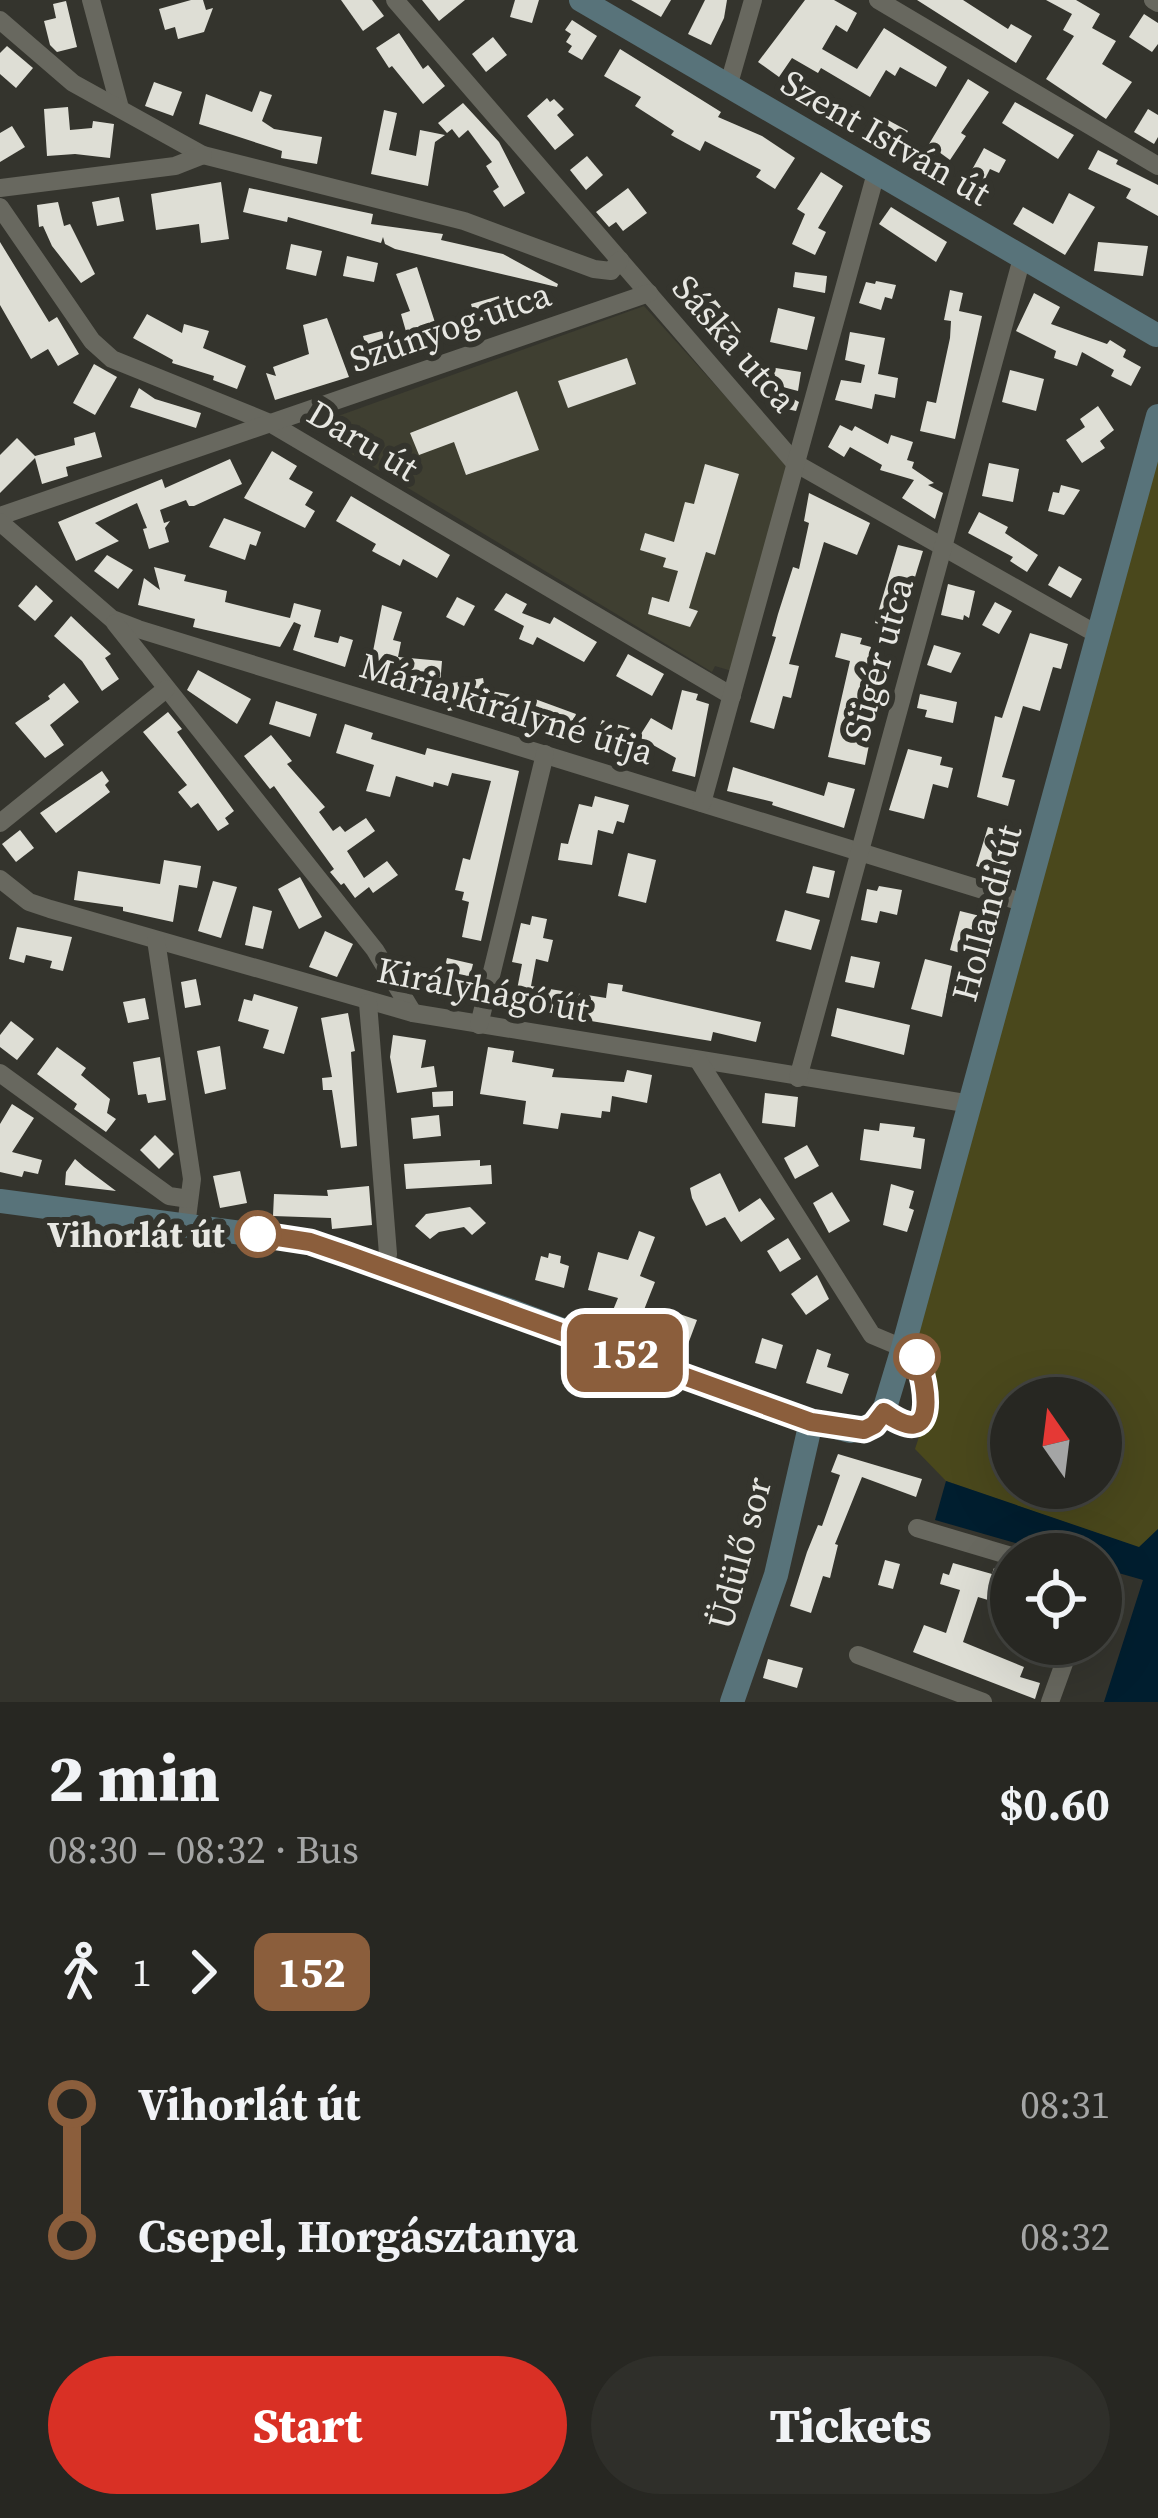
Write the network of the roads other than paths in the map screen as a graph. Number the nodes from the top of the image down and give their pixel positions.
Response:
1 (91, 0) edge
2 (394, 0) edge
3 (580, 0) edge
4 (753, 0) edge
5 (878, 0) edge
6 (0, 20) edge
7 (112, 77) junction
8 (728, 86) junction
9 (89, 91) junction
10 (120, 108) junction
11 (203, 155) junction
12 (1158, 166) edge
13 (877, 173) junction
14 (0, 188) edge
15 (0, 207) edge
16 (1022, 258) junction
17 (615, 266) junction
18 (649, 293) junction
19 (622, 302) junction
20 (1157, 341) edge
21 (1158, 416) edge
22 (270, 423) junction
23 (795, 463) junction
24 (0, 519) edge
25 (944, 549) junction
26 (112, 619) junction
27 (1100, 636) junction
28 (166, 689) junction
29 (732, 696) junction
30 (545, 754) junction
31 (702, 803) junction
32 (0, 823) edge
33 (859, 851) junction
34 (0, 878) edge
35 (1025, 903) junction
36 (157, 940) junction
37 (368, 1003) junction
38 (413, 1013) junction
39 (479, 1025) junction
40 (698, 1060) junction
41 (0, 1073) edge
42 (799, 1078) junction
43 (971, 1104) junction
44 (189, 1199) junction
45 (0, 1202) edge
46 (186, 1226) junction
47 (385, 1268) junction
48 (903, 1348) junction
49 (811, 1422) junction
50 (916, 1528) dead end
51 (990, 1550) edge
52 (858, 1655) dead end
53 (1063, 1665) edge
54 (732, 1702) edge
55 (983, 1702) edge
56 (1050, 1702) edge

1 - 7 street
2 - 17 street, Sáska utca
3 - 8 street, Szent István út
4 - 8 street
5 - 12 street
6 - 9 street
7 - 9 street
7 - 10 street
8 - 13 street, Szent István út
9 - 10 street
10 - 11 street
11 - 14 street
11 - 17 street
13 - 16 street, Szent István út
13 - 23 street
15 - 22 street, Daru út
16 - 20 street, Szent István út
16 - 25 street, Sügér utca
17 - 18 street, Sáska utca
17 - 19 street
18 - 19 street, Szúnyog utca
18 - 23 street, Sáska utca
19 - 22 street, Szúnyog utca
21 - 27 street, Hollandi út
22 - 24 street, Szúnyog utca
22 - 29 street, Daru út
23 - 25 street, Sáska utca
23 - 29 street
24 - 26 street, Mária királyné útja
25 - 27 street, Sáska utca
25 - 33 street, Sügér utca
26 - 28 street
26 - 30 street, Mária királyné útja
27 - 35 street, Hollandi út
28 - 32 street
28 - 38 street
29 - 31 street
30 - 31 street, Mária királyné útja
30 - 39 street
31 - 33 street, Mária királyné útja
33 - 35 street, Mária királyné útja
33 - 42 street, Sügér utca
34 - 36 street, Királyhágó út
35 - 43 street, Hollandi út
36 - 37 street, Királyhágó út
36 - 44 street
37 - 38 street, Királyhágó út
37 - 47 street
38 - 39 street, Királyhágó út
39 - 40 street, Királyhágó út
40 - 42 street, Királyhágó út
40 - 48 street
41 - 44 street
42 - 43 street, Királyhágó út
43 - 48 street, Hollandi út
44 - 46 street
45 - 46 street
46 - 47 street
47 - 49 street
48 - 49 street, Hollandi út
49 - 54 street, Üdülő sor
50 - 51 street
52 - 55 street
53 - 56 street

